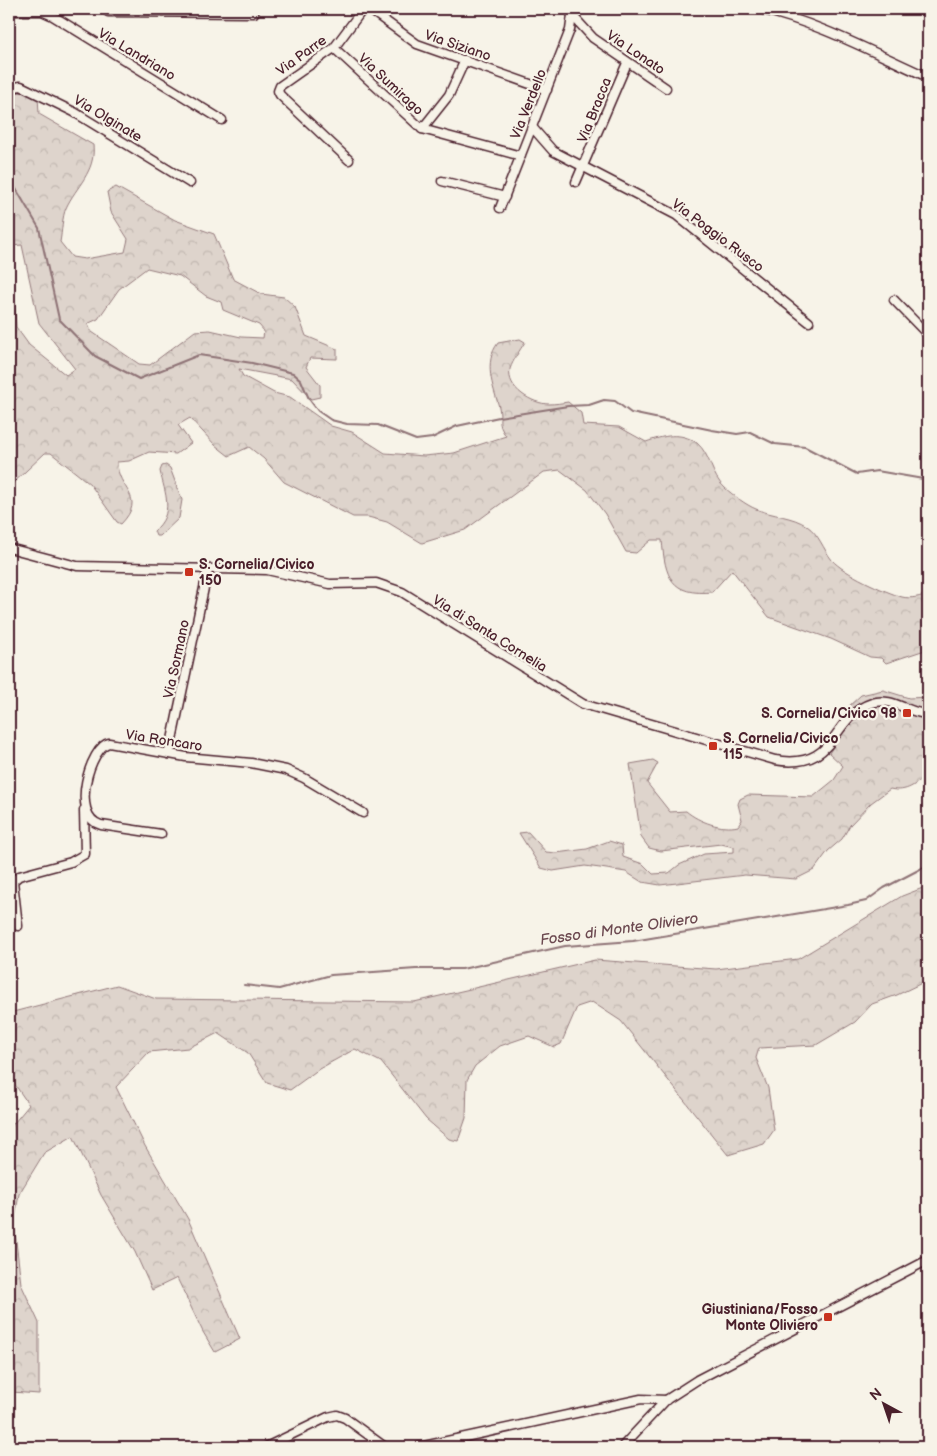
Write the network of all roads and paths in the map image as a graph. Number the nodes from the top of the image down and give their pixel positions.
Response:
1 (255, 9) edge
2 (363, 9) edge
3 (369, 9) edge
4 (759, 9) edge
5 (9, 10) edge
6 (52, 12) edge
7 (108, 12) dead end
8 (570, 12) edge
9 (334, 48) junction
10 (465, 60) junction
11 (627, 63) junction
12 (928, 77) edge
13 (9, 88) edge
14 (666, 88) dead end
15 (547, 90) junction
16 (222, 120) dead end
17 (532, 128) junction
18 (422, 130) junction
19 (521, 156) junction
20 (349, 160) dead end
21 (584, 167) junction
22 (442, 181) dead end
23 (576, 182) dead end
24 (190, 183) dead end
25 (505, 197) junction
26 (500, 208) dead end
27 (894, 300) dead end
28 (809, 322) dead end
29 (928, 335) edge
30 (9, 548) edge
31 (208, 569) junction
32 (928, 714) edge
33 (169, 754) junction
34 (84, 805) junction
35 (363, 813) dead end
36 (161, 834) dead end
37 (18, 926) dead end
38 (928, 1260) edge
39 (666, 1400) junction
40 (266, 1447) edge
41 (385, 1447) edge
42 (419, 1447) edge
43 (622, 1447) edge

1 - 7 street
2 - 9 street, Via Parre
3 - 10 street, Via Siziano
4 - 12 street
5 - 6 street, Via Landriano
6 - 16 street, Via Landriano
8 - 11 street, Via Lonato
8 - 15 street, Via Verdello
9 - 18 street, Via Sumirago
9 - 20 street, Via Parre
10 - 15 street, Via Siziano
10 - 18 street
11 - 14 street, Via Lonato
11 - 21 street, Via Bracca
13 - 24 street, Via Olginate
15 - 17 street, Via Verdello
17 - 19 street, Via Verdello
17 - 21 street, Via Poggio Rusco
18 - 19 street, Via Sumirago
19 - 25 street, Via Verdello
21 - 23 street, Via Bracca
21 - 28 street, Via Poggio Rusco
22 - 25 street
25 - 26 street, Via Verdello
27 - 29 street
30 - 31 street, Via di Santa Cornelia
31 - 32 street, Via di Santa Cornelia
31 - 33 street, Via Sormano
33 - 34 street, Via Roncaro
33 - 35 street, Via Roncaro
34 - 36 street
34 - 37 street
38 - 39 street
39 - 42 street
39 - 43 street
40 - 41 street

